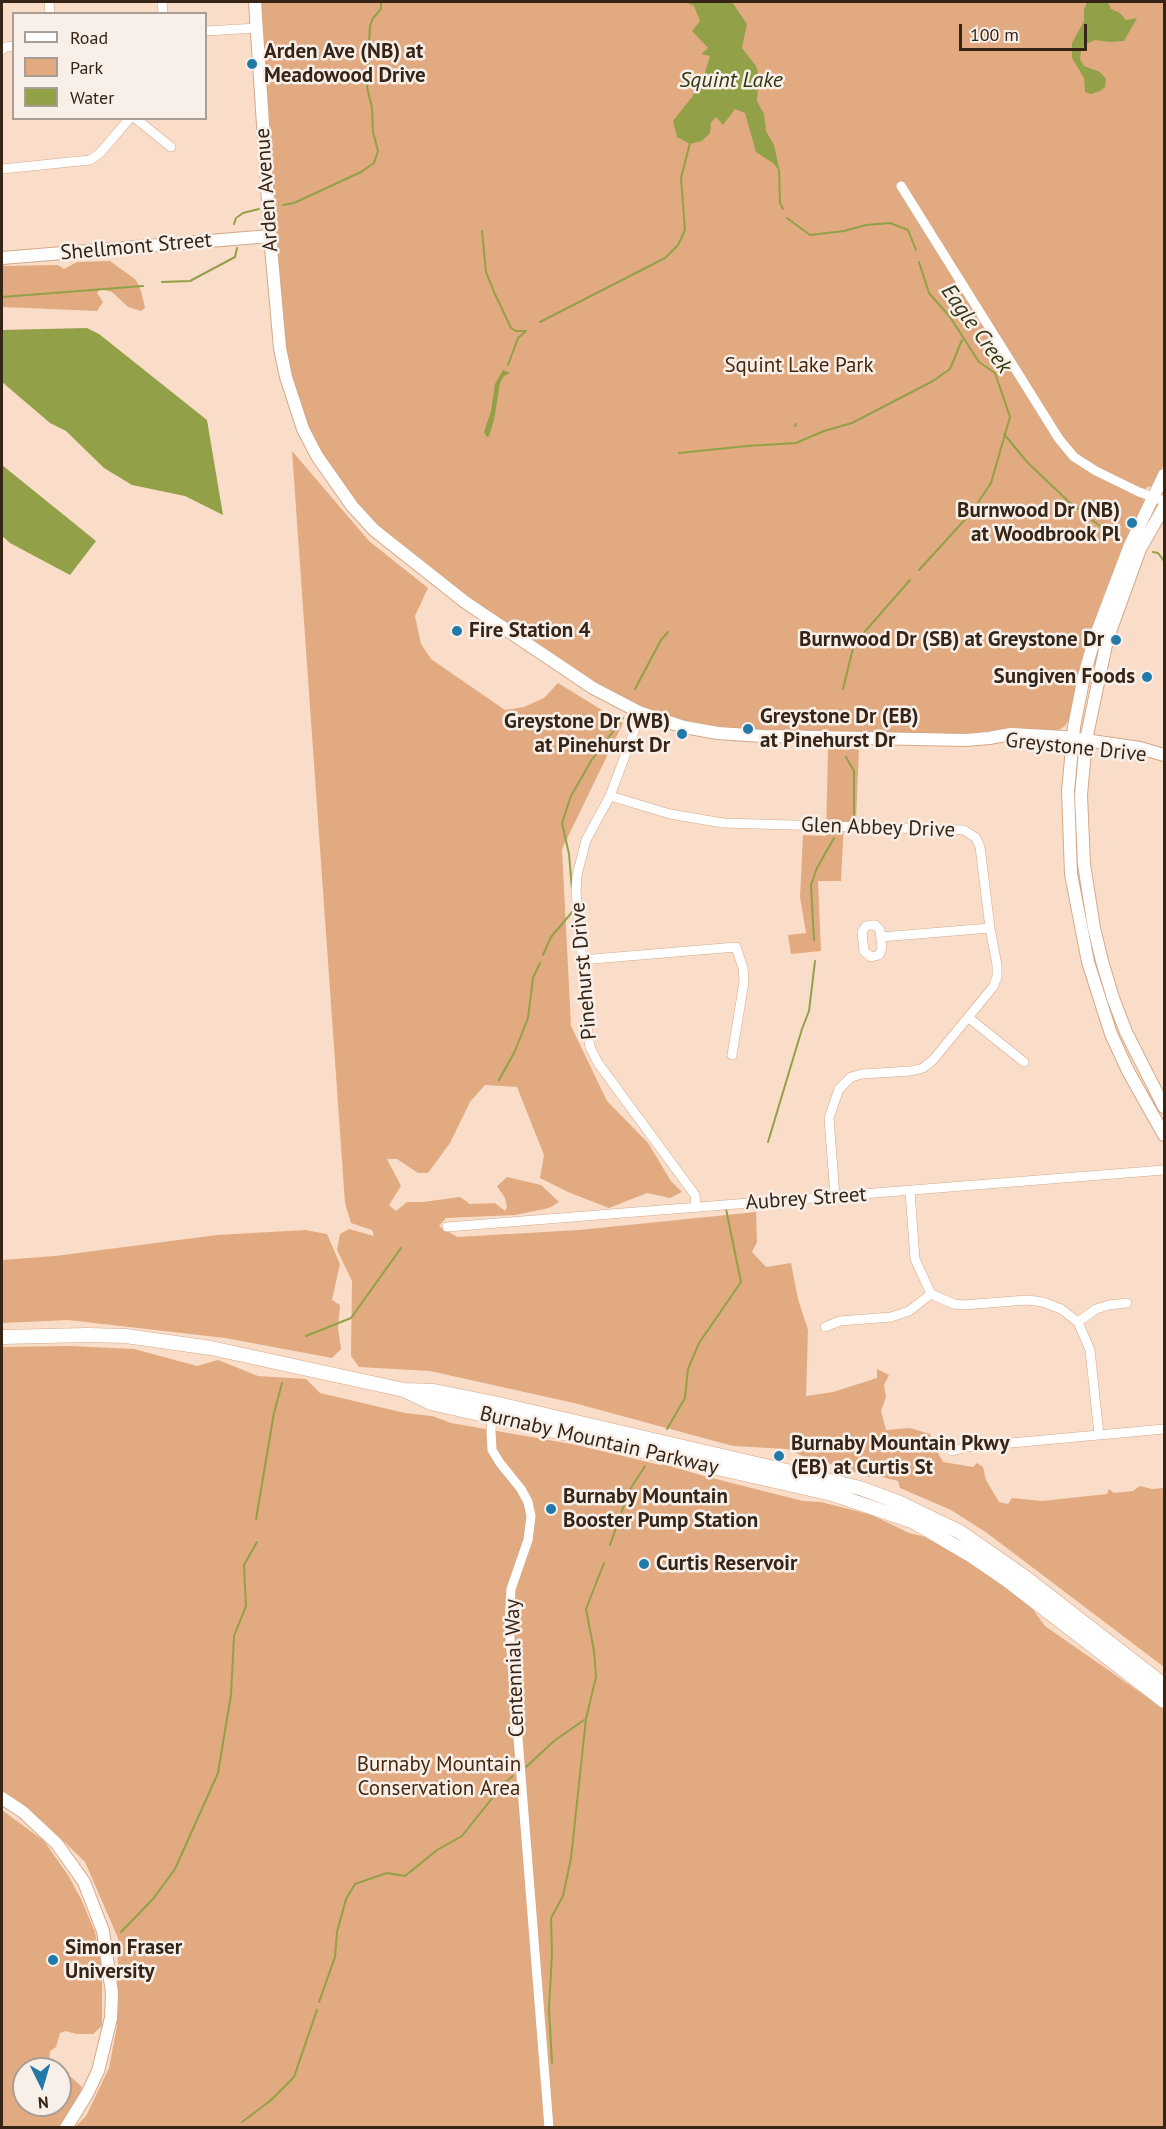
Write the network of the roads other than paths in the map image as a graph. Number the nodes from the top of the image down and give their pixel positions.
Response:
1 (255, 2) edge
2 (257, 28) junction
3 (207, 31) edge
4 (128, 120) edge
5 (137, 120) edge
6 (171, 147) dead end
7 (2, 169) edge
8 (901, 186) dead end
9 (270, 236) junction
10 (2, 258) edge
11 (286, 377) joint
12 (1164, 475) edge
13 (1159, 499) edge
14 (1164, 507) edge
15 (641, 713) junction
16 (1071, 742) junction
17 (1085, 744) junction
18 (1164, 755) edge
19 (610, 796) junction
20 (990, 927) junction
21 (881, 937) dead end
22 (581, 960) junction
23 (969, 1018) junction
24 (732, 1055) dead end
25 (1024, 1062) dead end
26 (1164, 1107) edge
27 (1164, 1135) edge
28 (1164, 1170) edge
29 (910, 1191) junction
30 (835, 1197) junction
31 (696, 1208) junction
32 (447, 1227) dead end
33 (931, 1294) junction
34 (1127, 1303) dead end
35 (1078, 1322) junction
36 (825, 1327) dead end
37 (2, 1337) edge
38 (493, 1410) junction
39 (1164, 1429) edge
40 (1099, 1435) junction
41 (952, 1451) dead end
42 (1164, 1685) edge
43 (1164, 1701) edge
44 (2, 1798) edge
45 (66, 2127) edge
46 (549, 2127) edge

1 - 2 street, Arden Avenue
2 - 3 street
2 - 9 street, Arden Avenue
4 - 7 street
5 - 6 street
8 - 13 street
9 - 10 street, Shellmont Street
9 - 11 street, Arden Avenue
11 - 15 street, Greystone Drive
12 - 13 street
13 - 16 street
14 - 17 street
15 - 16 street, Greystone Drive
15 - 19 street, Pinehurst Drive
16 - 17 street, Greystone Drive
16 - 27 street
17 - 18 street, Greystone Drive
17 - 26 street
19 - 20 street, Glen Abbey Drive
19 - 22 street, Pinehurst Drive
20 - 21 street
20 - 23 street, Glen Abbey Drive
22 - 24 street
22 - 31 street, Pinehurst Drive
23 - 25 street
23 - 30 street, Glen Abbey Drive
28 - 29 street, Aubrey Street
29 - 30 street, Aubrey Street
29 - 33 street
30 - 31 street, Aubrey Street
31 - 32 street, Aubrey Street
33 - 35 street
33 - 36 street
34 - 35 street
35 - 40 street
37 - 38 main road, Burnaby Mountain Parkway
38 - 42 main road, Burnaby Mountain Parkway
38 - 43 main road, Burnaby Mountain Parkway
38 - 46 street, Centennial Way
39 - 40 street
40 - 41 street
44 - 45 street

